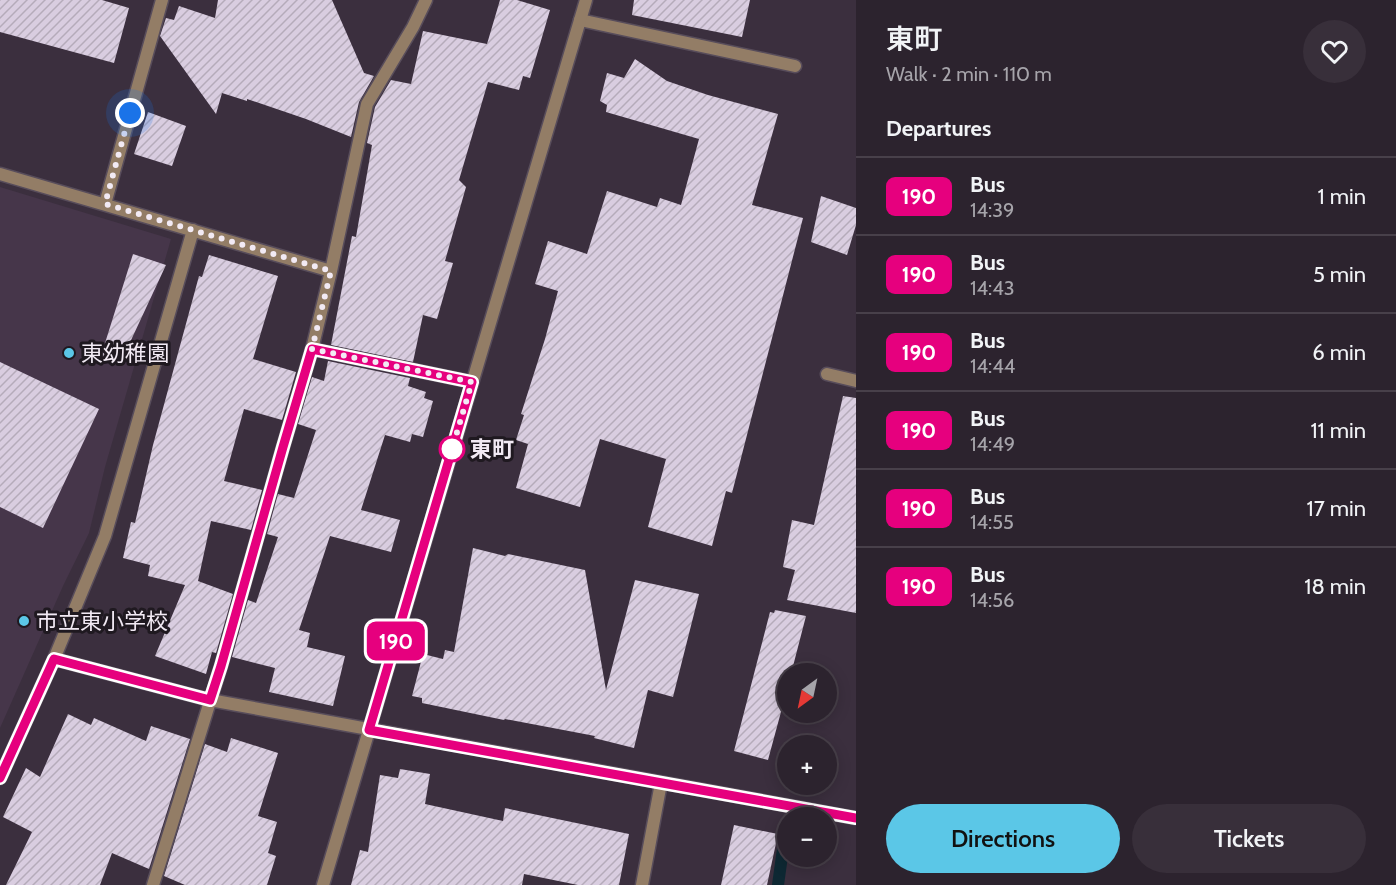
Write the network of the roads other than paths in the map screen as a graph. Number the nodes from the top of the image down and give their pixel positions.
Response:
1 (162, 0) edge
2 (426, 0) edge
3 (586, 0) edge
4 (580, 20) junction
5 (795, 66) dead end
6 (0, 174) edge
7 (105, 204) junction
8 (193, 230) junction
9 (331, 271) junction
10 (312, 349) junction
11 (827, 374) dead end
12 (856, 381) edge
13 (472, 382) junction
14 (54, 659) junction
15 (210, 700) junction
16 (369, 730) junction
17 (0, 778) edge
18 (661, 783) junction
19 (856, 818) edge
20 (153, 885) edge
21 (323, 885) edge
22 (642, 885) edge

1 - 7 street
2 - 9 street
3 - 4 street
4 - 5 street
4 - 13 street
6 - 7 street
7 - 8 street
8 - 9 street
8 - 14 street
9 - 10 street
10 - 13 street
10 - 15 street
11 - 12 street
13 - 16 street
14 - 15 street
14 - 17 street
15 - 16 street
15 - 20 street
16 - 18 street
16 - 21 street
18 - 19 street
18 - 22 street

